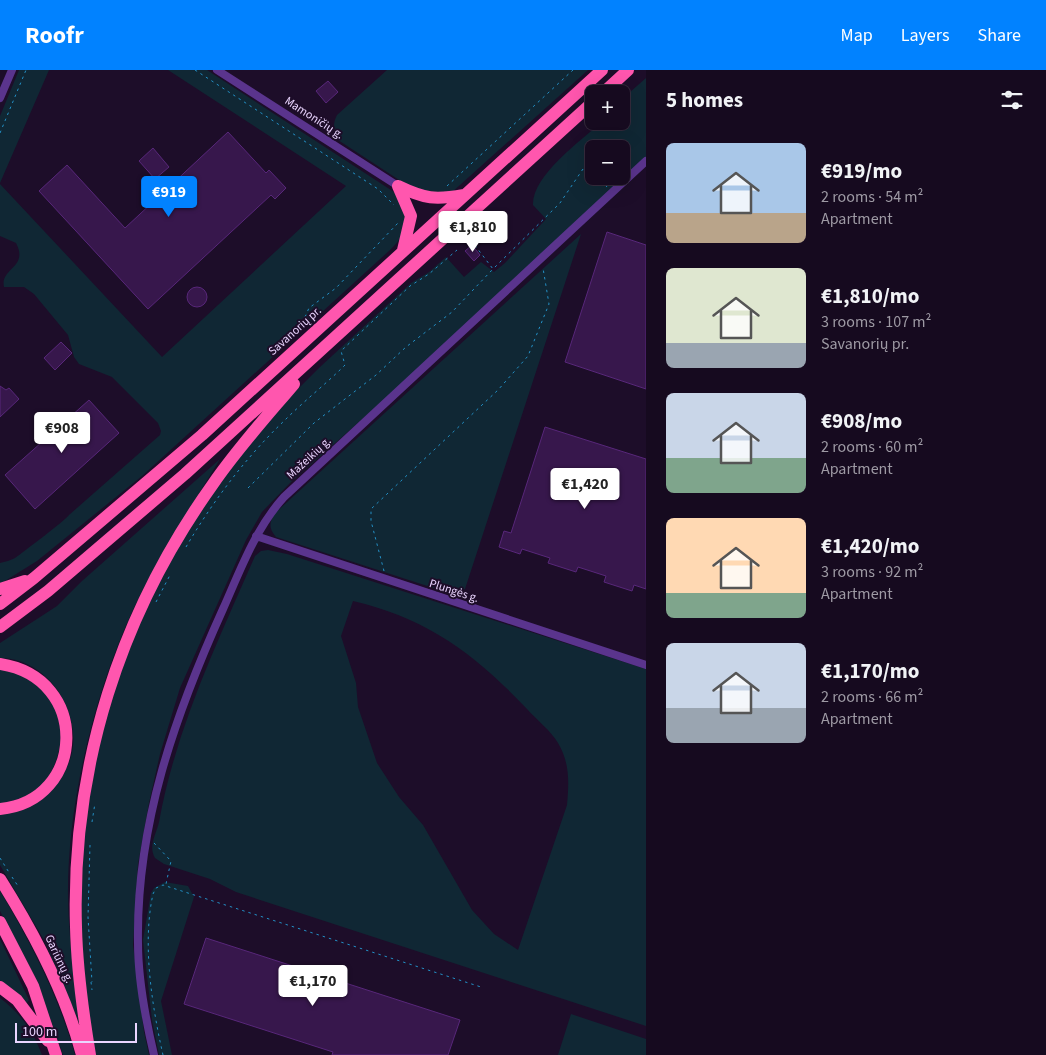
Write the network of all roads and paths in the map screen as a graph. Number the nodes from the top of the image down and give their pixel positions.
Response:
1 (12, 70) edge
2 (26, 70) edge
3 (195, 70) edge
4 (217, 70) edge
5 (573, 70) edge
6 (602, 70) edge
7 (628, 70) edge
8 (612, 85) edge
9 (0, 98) edge
10 (585, 109) edge
11 (0, 133) edge
12 (646, 161) edge
13 (585, 170) edge
14 (605, 185) edge
15 (398, 186) junction
16 (442, 190) dead end
17 (612, 193) junction
18 (464, 196) junction
19 (406, 202) junction
20 (399, 220) dead end
21 (467, 235) dead end
22 (457, 250) dead end
23 (402, 252) junction
24 (541, 260) junction
25 (493, 269) junction
26 (305, 317) dead end
27 (329, 343) junction
28 (248, 488) dead end
29 (256, 536) junction
30 (186, 546) dead end
31 (172, 572) dead end
32 (34, 578) junction
33 (387, 581) junction
34 (0, 589) edge
35 (0, 604) edge
36 (153, 609) dead end
37 (0, 627) edge
38 (0, 664) edge
39 (646, 665) edge
40 (95, 799) dead end
41 (0, 809) edge
42 (91, 828) dead end
43 (148, 837) junction
44 (90, 838) dead end
45 (0, 858) edge
46 (0, 879) edge
47 (166, 885) junction
48 (20, 891) dead end
49 (0, 922) edge
50 (86, 982) junction
51 (481, 986) dead end
52 (0, 987) edge
53 (92, 995) dead end
54 (56, 1052) edge
55 (82, 1055) edge
56 (90, 1055) edge
57 (154, 1055) edge
58 (163, 1055) edge

1 - 9 street
2 - 11 path
3 - 19 path
4 - 15 street, Mamoničių g.
5 - 16 path
6 - 18 highway, Savanorių pr.
7 - 8 highway
10 - 27 highway
12 - 17 street, Mažeikių g.
13 - 25 path
14 - 17 path
15 - 18 highway
15 - 19 highway
17 - 24 street, Mažeikių g.
18 - 23 highway, Savanorių pr.
19 - 23 highway
20 - 26 path
21 - 25 path
22 - 30 path
23 - 32 highway, Savanorių pr.
24 - 29 street, Mažeikių g.
24 - 33 path
25 - 28 path
27 - 37 highway
27 - 50 highway
29 - 33 street, Plungės g.
29 - 43 street, Mažeikių g.
31 - 36 path
32 - 34 highway
32 - 35 highway, Savanorių pr.
33 - 39 street, Plungės g.
38 - 41 highway
40 - 42 path
43 - 47 path
43 - 57 street, Mažeikių g.
44 - 50 path
45 - 48 path
46 - 55 highway, Gariūnų g.
47 - 51 path
47 - 58 path
49 - 54 highway
50 - 53 path
50 - 56 highway
52 - 54 highway

